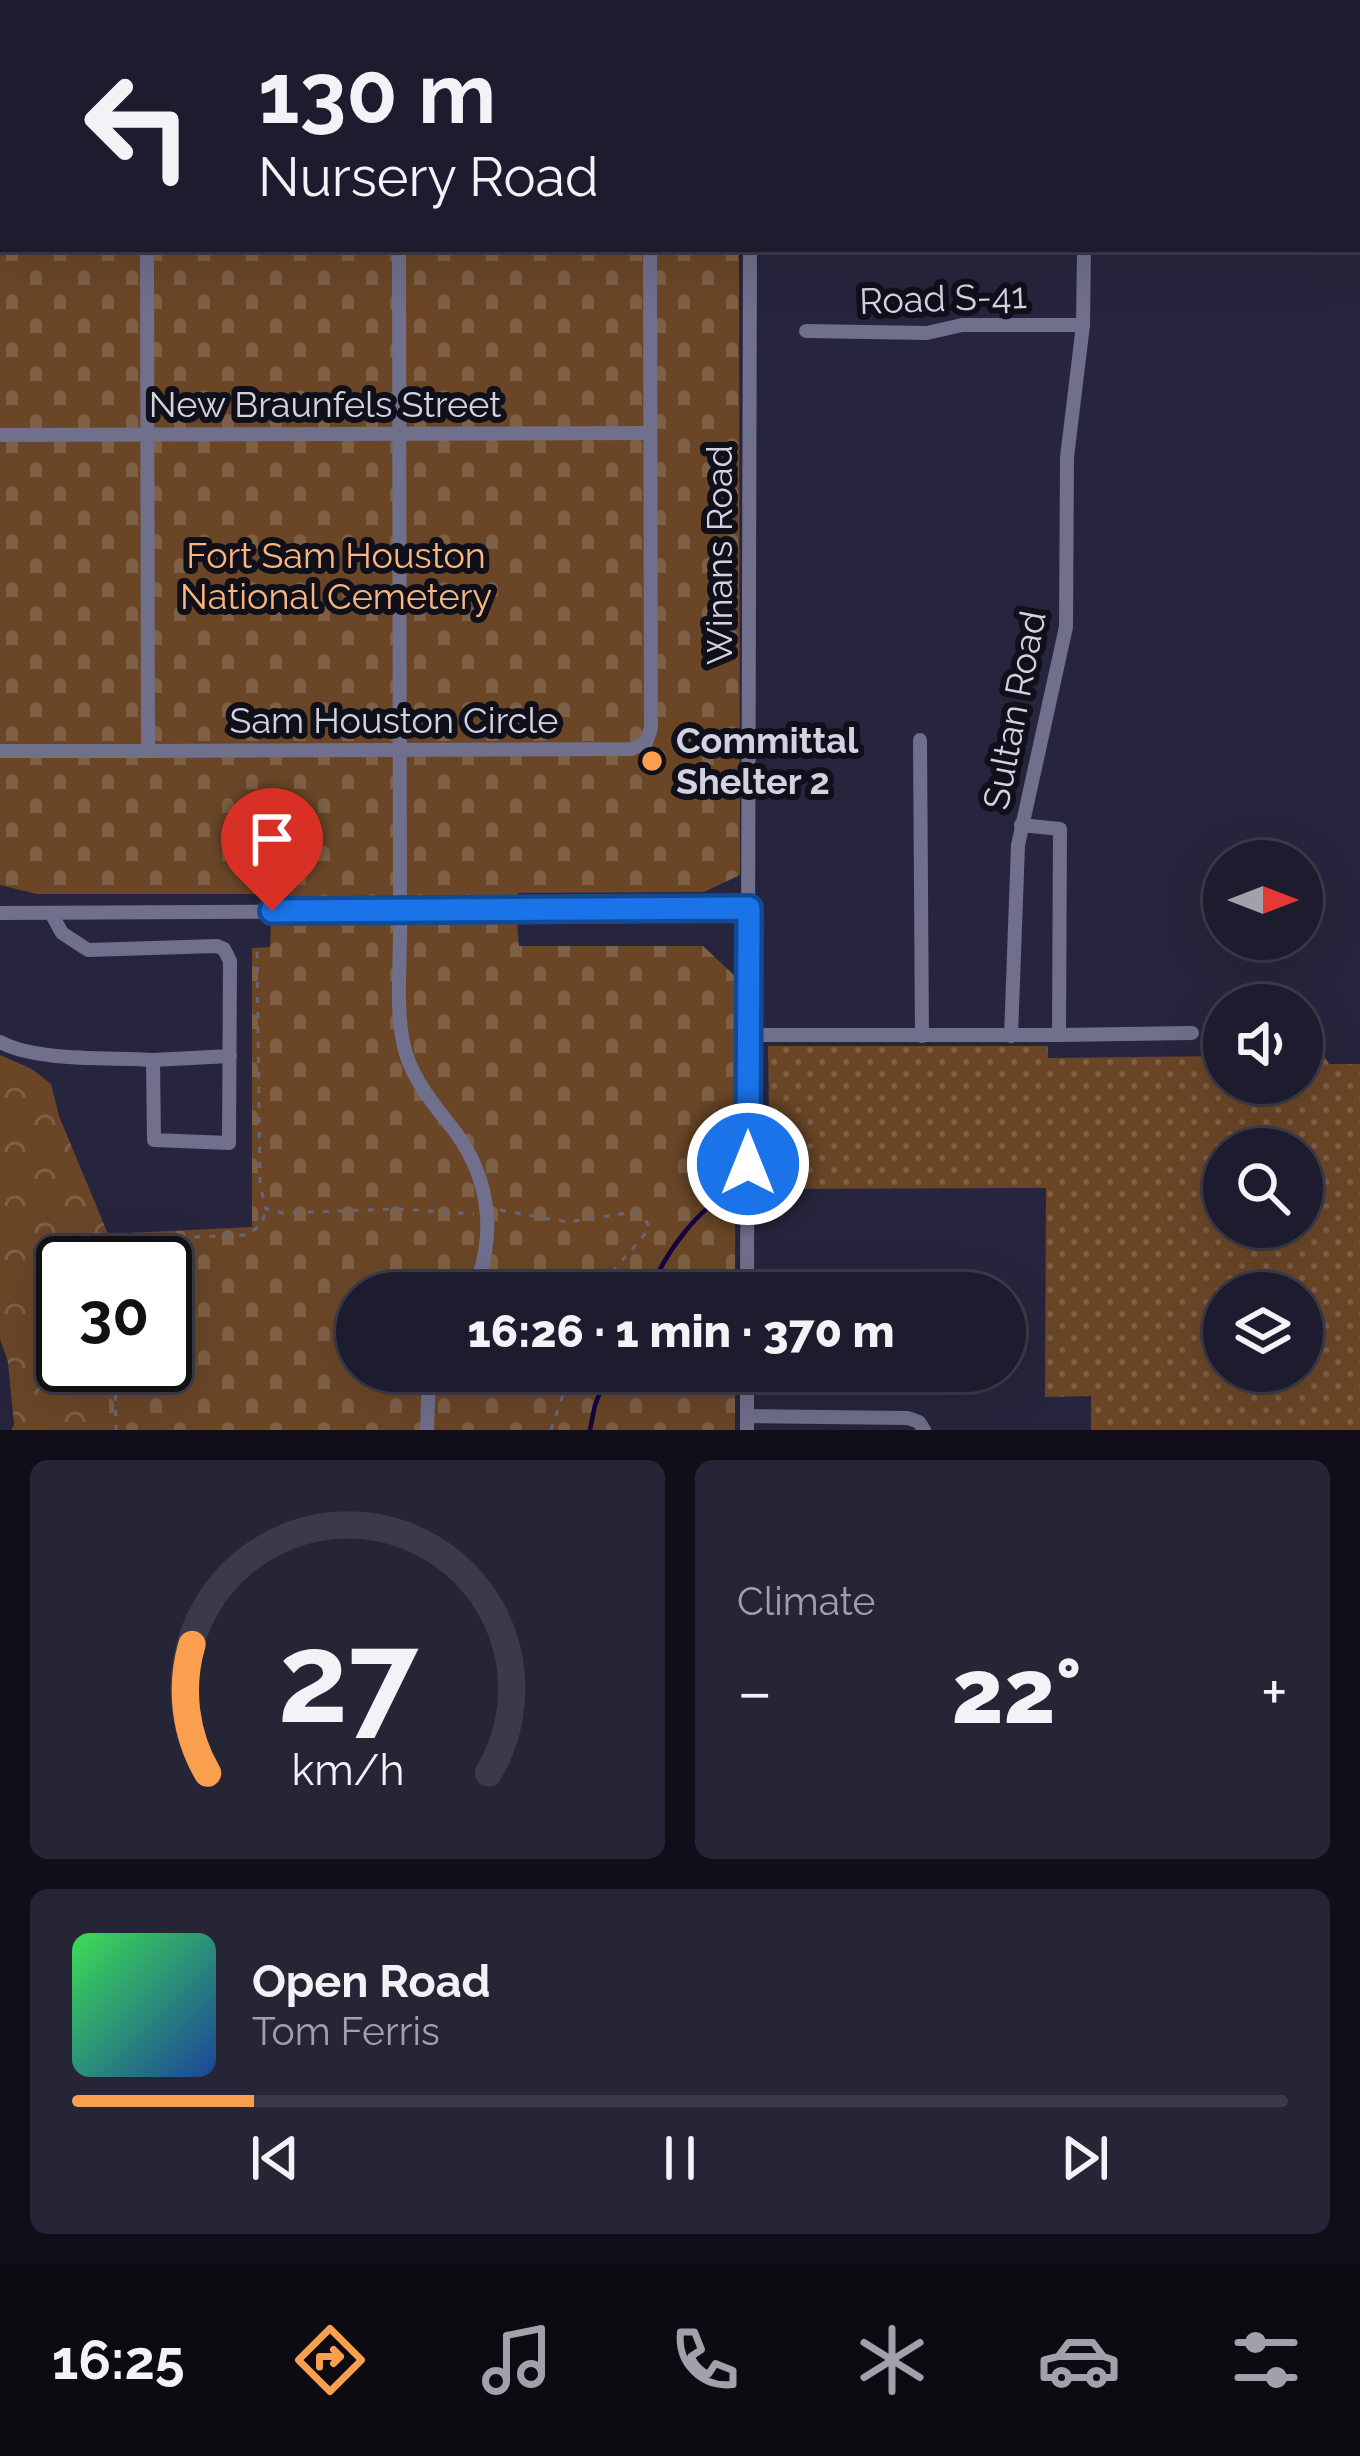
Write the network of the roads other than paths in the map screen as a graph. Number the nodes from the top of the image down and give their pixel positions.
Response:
1 (147, 252) edge
2 (399, 252) edge
3 (650, 252) edge
4 (750, 252) edge
5 (1084, 252) edge
6 (1083, 325) junction
7 (806, 331) dead end
8 (650, 433) junction
9 (398, 434) junction
10 (0, 435) edge
11 (147, 435) junction
12 (920, 740) dead end
13 (401, 749) junction
14 (0, 751) edge
15 (148, 751) junction
16 (1021, 826) junction
17 (400, 901) dead end
18 (749, 908) junction
19 (0, 913) edge
20 (51, 913) junction
21 (400, 922) dead end
22 (1192, 1033) dead end
23 (749, 1035) junction
24 (1058, 1035) junction
25 (922, 1036) junction
26 (1011, 1036) junction
27 (0, 1042) edge
28 (230, 1056) junction
29 (153, 1060) junction
30 (479, 1272) edge
31 (748, 1272) edge
32 (428, 1392) edge
33 (747, 1392) edge
34 (747, 1423) edge
35 (427, 1430) edge
36 (924, 1430) edge

1 - 11 street
2 - 9 street
3 - 8 street, Sam Houston Circle
4 - 18 street, Winans Road
5 - 6 street, Sultan Road
6 - 7 street, Road S-41
6 - 16 street, Sultan Road
8 - 9 street, New Braunfels Street
8 - 13 street, Sam Houston Circle
9 - 11 street, New Braunfels Street
9 - 13 street
10 - 11 street, New Braunfels Street
11 - 15 street
12 - 25 street
13 - 15 street, Sam Houston Circle
13 - 17 street
14 - 15 street, Sam Houston Circle
16 - 24 street
16 - 26 street, Sultan Road
18 - 20 street
18 - 23 street, Winans Road
19 - 20 street
20 - 28 street
21 - 30 street
22 - 24 street
23 - 25 street
23 - 31 street, Winans Road
24 - 26 street
25 - 26 street
27 - 29 street
28 - 29 street
28 - 29 street
32 - 35 street
33 - 34 street
34 - 36 street

